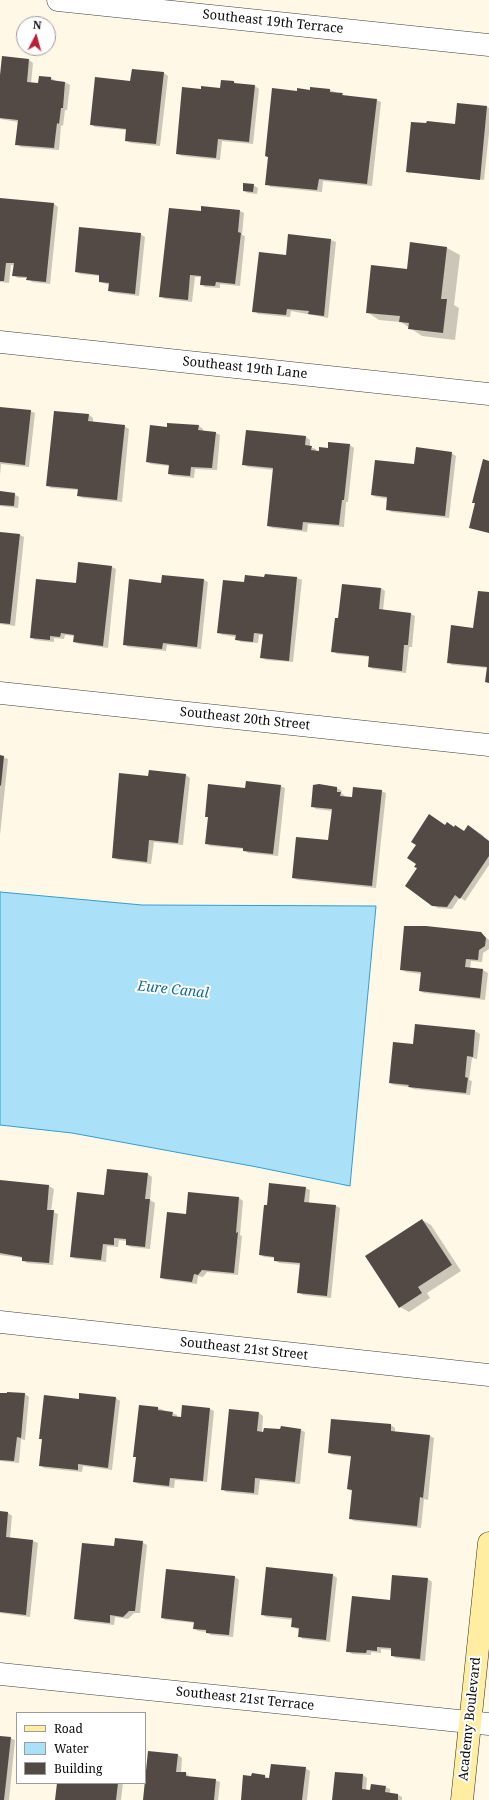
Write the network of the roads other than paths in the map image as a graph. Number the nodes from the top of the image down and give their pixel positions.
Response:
1 (58, 0) edge
2 (489, 44) edge
3 (0, 342) edge
4 (489, 394) edge
5 (0, 692) edge
6 (489, 745) edge
7 (0, 1322) edge
8 (489, 1375) edge
9 (489, 1543) edge
10 (0, 1674) edge
11 (479, 1723) edge
12 (462, 1800) edge

1 - 2 street, Southeast 19th Terrace
3 - 4 street, Southeast 19th Lane
5 - 6 street, Southeast 20th Street
7 - 8 street, Southeast 21st Street
9 - 11 street, Academy Boulevard
10 - 11 street, Southeast 21st Terrace
11 - 12 street, Academy Boulevard

